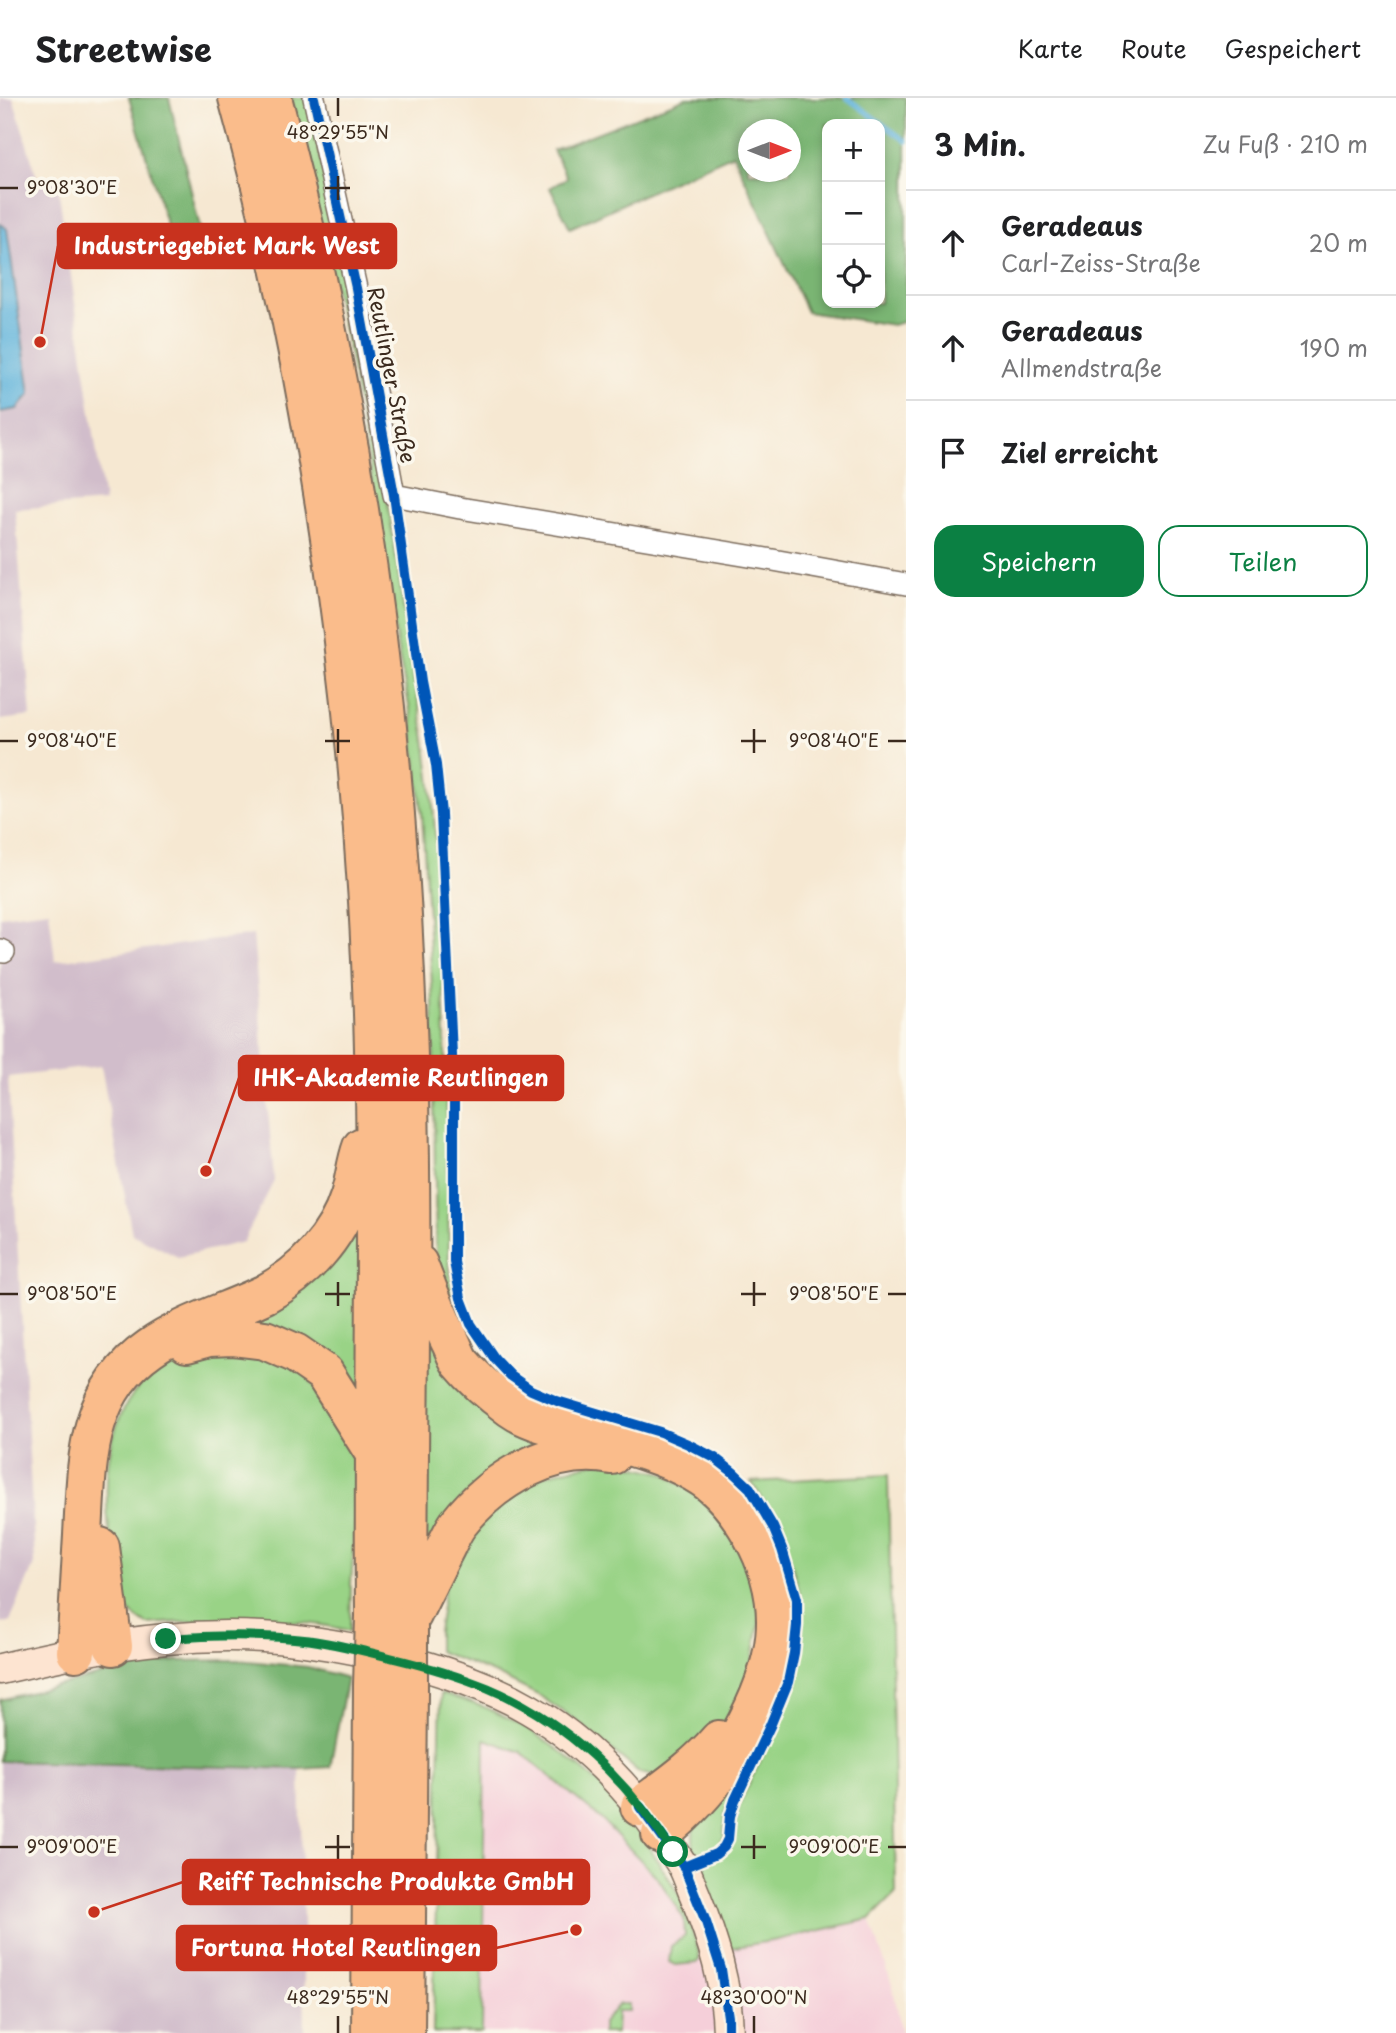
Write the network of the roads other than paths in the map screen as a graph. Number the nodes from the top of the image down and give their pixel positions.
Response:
1 (238, 98) edge
2 (272, 98) edge
3 (314, 98) edge
4 (906, 584) edge
5 (375, 1109) junction
6 (410, 1242) junction
7 (375, 1454) junction
8 (397, 1621) junction
9 (113, 1646) junction
10 (76, 1652) junction
11 (0, 1669) edge
12 (391, 1690) junction
13 (651, 1820) junction
14 (371, 2033) edge
15 (405, 2033) edge
16 (728, 2033) edge

1 - 5 highway
2 - 6 highway
3 - 4 street, Reutlinger Straße
5 - 7 highway
5 - 10 highway
6 - 8 highway
6 - 13 highway
7 - 8 highway
7 - 9 highway
8 - 12 highway, bridge
8 - 13 highway
9 - 10 street
9 - 13 street
10 - 11 street
12 - 14 highway
12 - 15 highway
13 - 16 street

